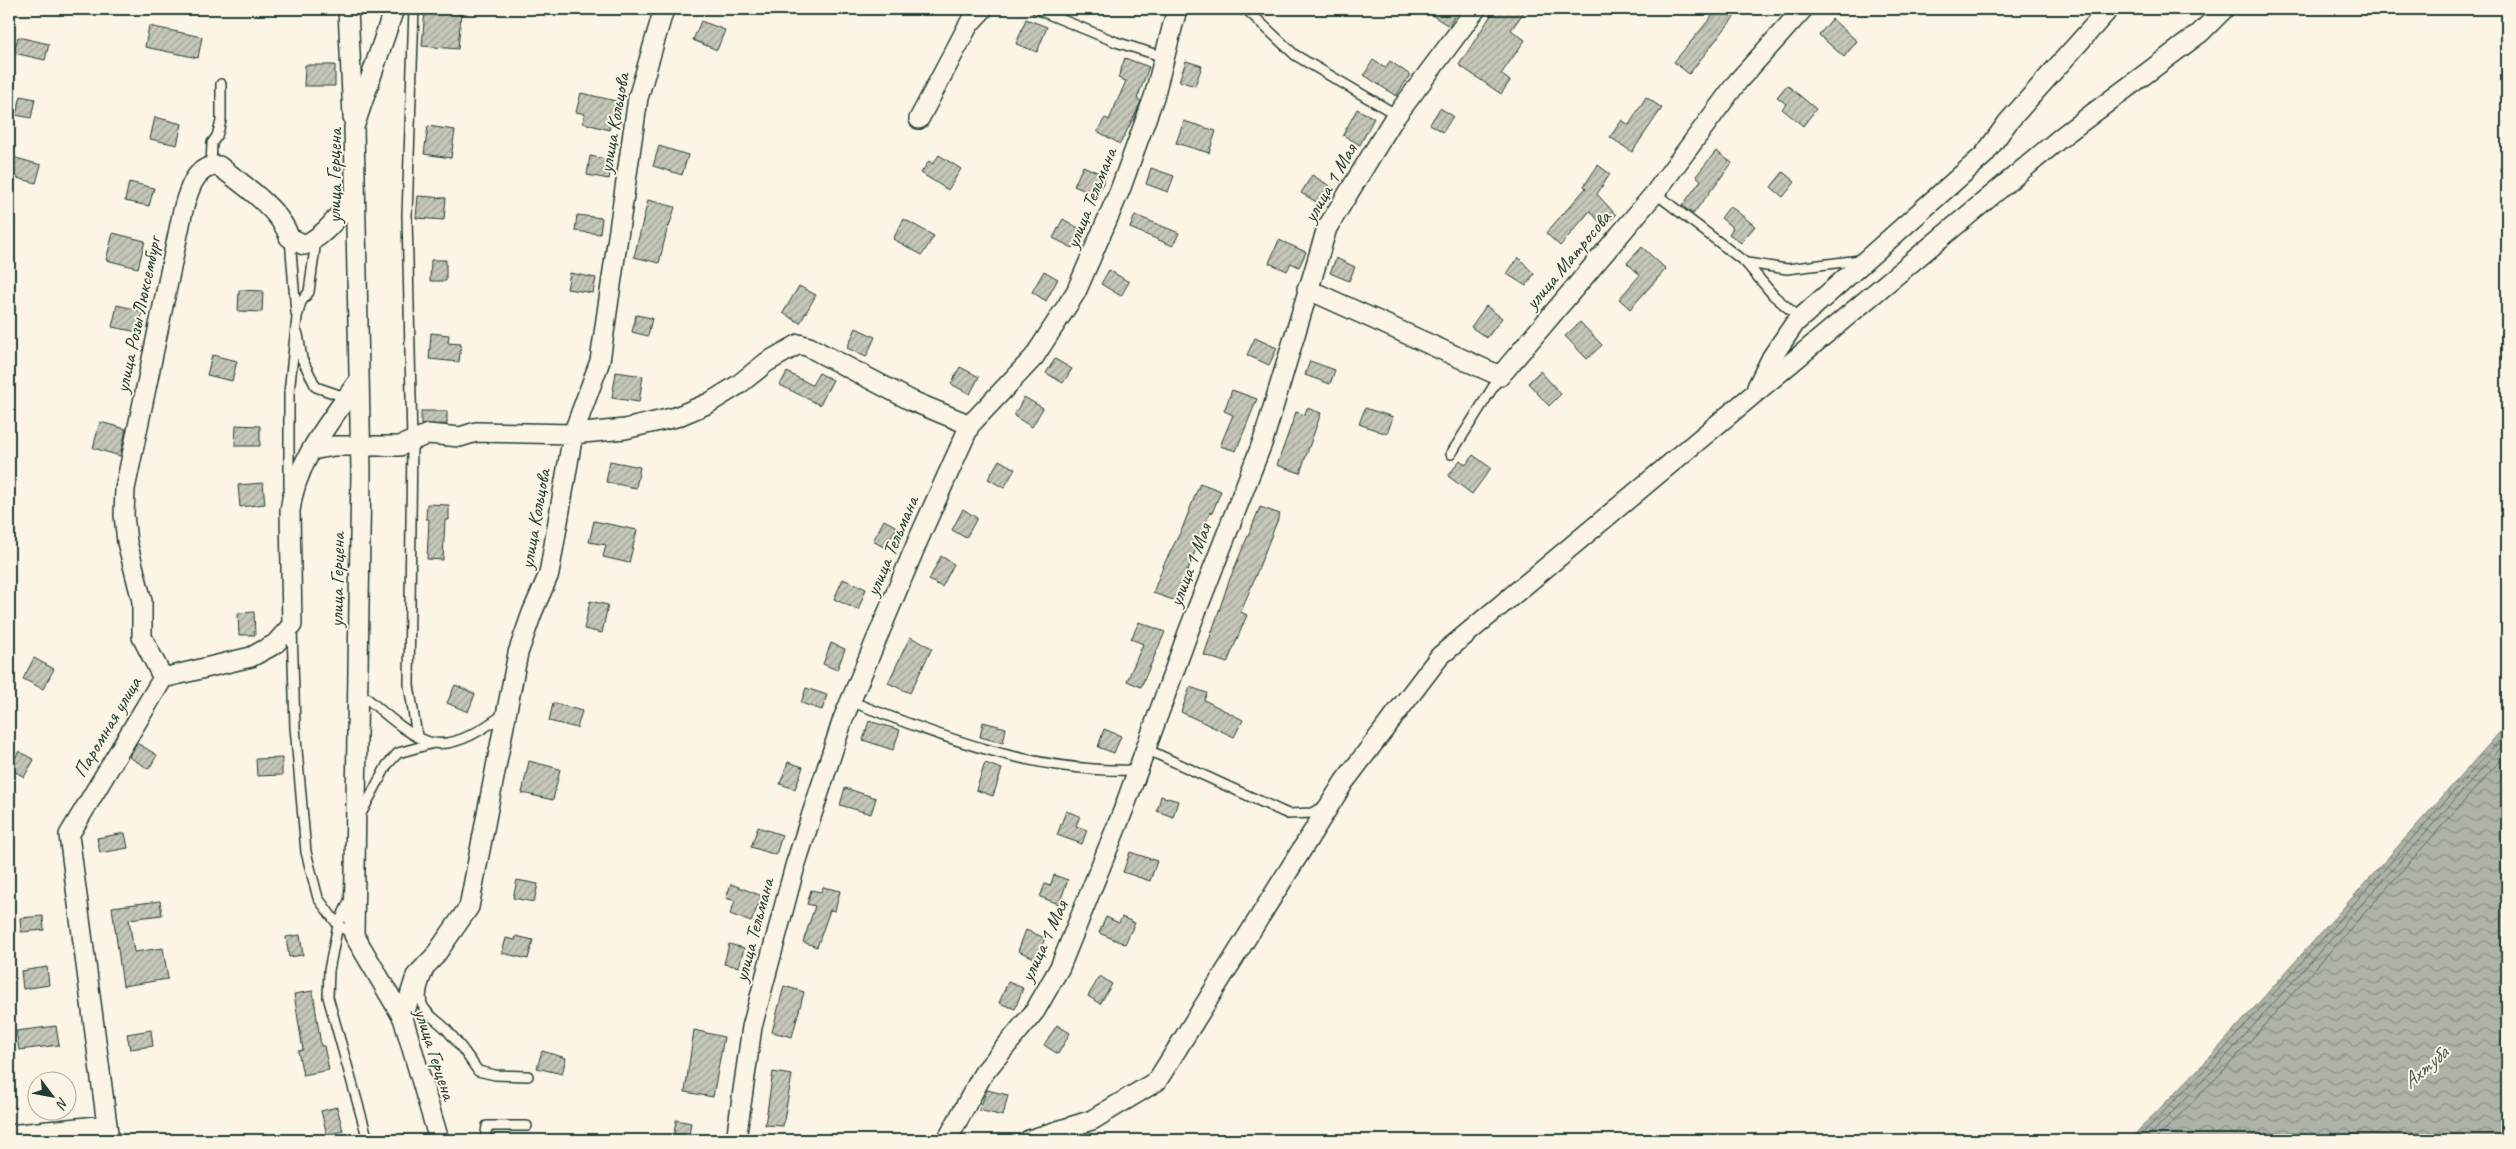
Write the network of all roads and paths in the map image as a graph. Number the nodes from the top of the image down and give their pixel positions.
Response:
1 (348, 9) edge
2 (394, 9) edge
3 (414, 9) edge
4 (664, 9) edge
5 (983, 9) edge
6 (1036, 9) edge
7 (1177, 9) edge
8 (1246, 9) edge
9 (1476, 9) edge
10 (1803, 9) edge
11 (2109, 9) edge
12 (2224, 9) edge
13 (1164, 57) junction
14 (221, 84) dead end
15 (1397, 114) junction
16 (919, 119) dead end
17 (354, 128) junction
18 (211, 165) junction
19 (355, 192) junction
20 (1655, 193) junction
21 (290, 237) junction
22 (316, 240) junction
23 (1868, 258) junction
24 (1746, 263) junction
25 (1307, 289) junction
26 (297, 318) junction
27 (1800, 318) junction
28 (1500, 376) junction
29 (355, 387) junction
30 (1754, 393) junction
31 (970, 425) junction
32 (572, 434) junction
33 (412, 442) junction
34 (361, 447) junction
35 (312, 450) junction
36 (1451, 454) dead end
37 (290, 511) junction
38 (292, 625) junction
39 (163, 678) junction
40 (358, 691) junction
41 (850, 702) junction
42 (507, 712) junction
43 (417, 736) junction
44 (435, 743) junction
45 (1146, 749) junction
46 (1138, 770) junction
47 (1332, 801) junction
48 (356, 823) junction
49 (346, 930) junction
50 (434, 957) junction
51 (403, 1018) junction
52 (528, 1076) dead end
53 (527, 1126) dead end
54 (108, 1133) edge
55 (9, 1135) edge
56 (368, 1140) edge
57 (439, 1140) edge
58 (485, 1140) edge
59 (736, 1140) edge
60 (947, 1140) edge
61 (1029, 1140) edge

1 - 17 street
2 - 17 street, улица Герцена
3 - 33 lane
4 - 32 street, улица Кольцова
5 - 16 street
6 - 13 lane
7 - 13 street, улица Тельмана
8 - 15 lane
9 - 15 street, улица 1 Мая
10 - 20 street, улица Матросова
11 - 23 street
12 - 30 street
13 - 31 street, улица Тельмана
14 - 18 lane
15 - 25 street, улица 1 Мая
17 - 19 street, улица Герцена
18 - 21 street
18 - 39 street, улица Розы Люксембург
19 - 22 street
19 - 29 street, улица Герцена
20 - 24 lane
20 - 28 street, улица Матросова
21 - 22 street
21 - 26 lane
22 - 26 lane
23 - 24 lane
23 - 27 street
24 - 27 lane
25 - 28 street
25 - 45 street, улица 1 Мая
26 - 29 lane
26 - 37 lane
27 - 30 street
28 - 36 lane
29 - 34 street, улица Герцена
29 - 35 street
30 - 47 street
31 - 32 street
31 - 41 street, улица Тельмана
32 - 33 street
32 - 42 street, улица Кольцова
33 - 34 street
33 - 43 lane
34 - 35 street
34 - 40 street, улица Герцена
35 - 37 street
37 - 38 street
38 - 39 street, Паромная улица
38 - 49 lane
39 - 54 street, Паромная улица
40 - 43 lane
40 - 48 street, улица Герцена
41 - 46 lane
41 - 59 street, улица Тельмана
42 - 44 lane
42 - 50 street, улица Кольцова
43 - 44 lane
44 - 48 lane
45 - 46 street, улица 1 Мая
45 - 47 lane
46 - 60 street, улица 1 Мая
47 - 61 street
48 - 49 street, улица Герцена
49 - 51 street, улица Герцена
49 - 56 lane
50 - 51 street, улица Кольцова
50 - 52 lane
51 - 57 street, улица Герцена
53 - 58 lane
54 - 55 street

